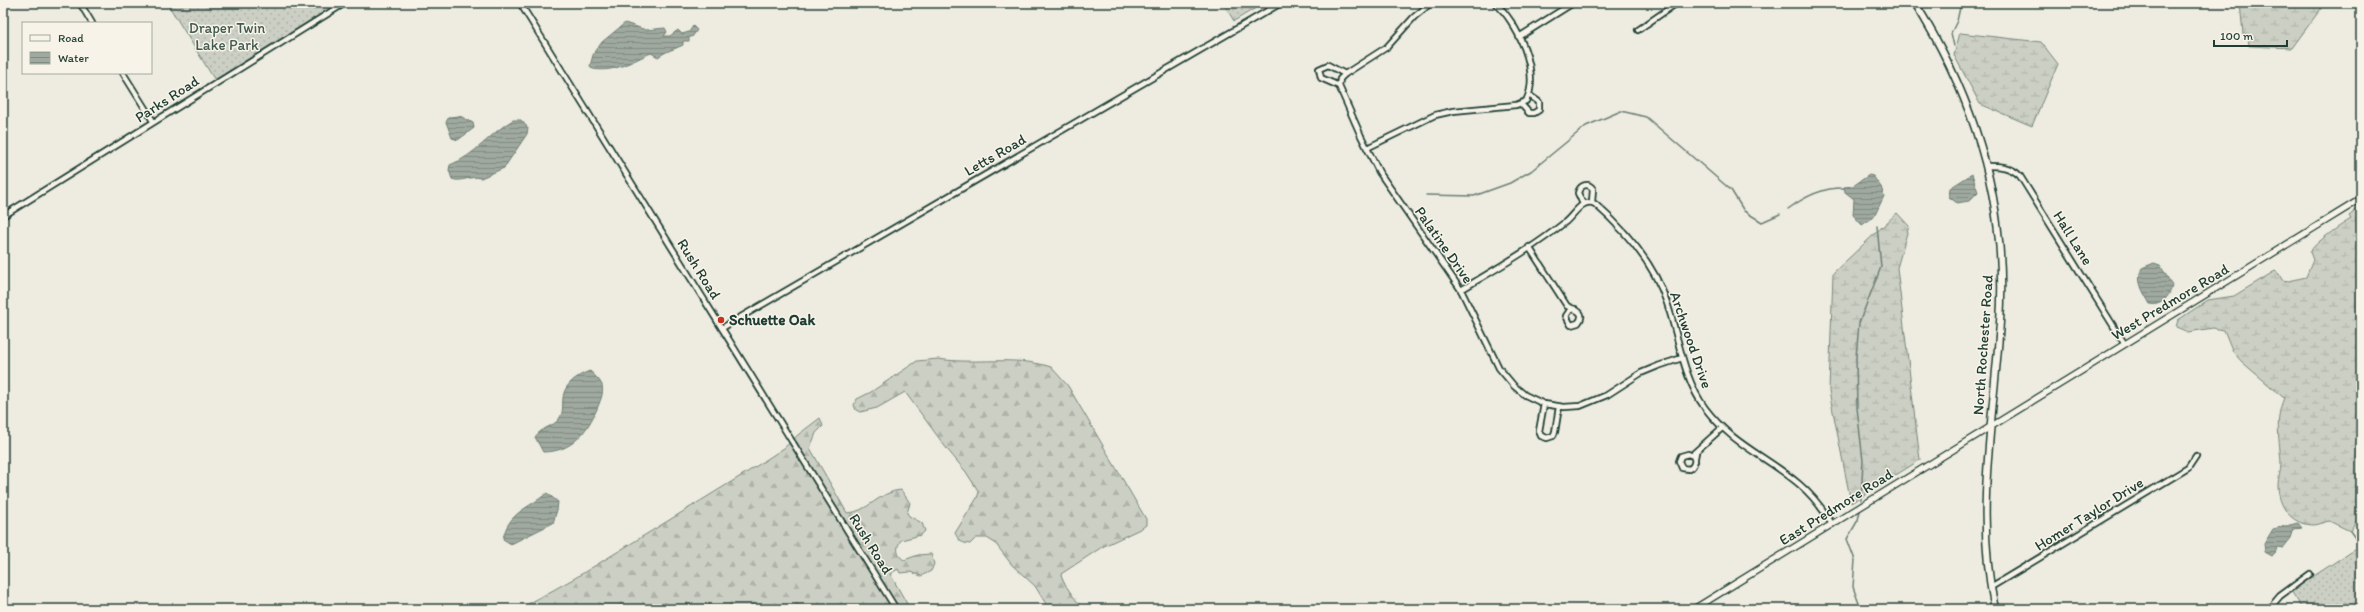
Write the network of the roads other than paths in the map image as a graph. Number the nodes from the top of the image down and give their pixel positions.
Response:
1 (80, 3) edge
2 (345, 3) edge
3 (520, 3) edge
4 (1281, 3) edge
5 (1431, 3) edge
6 (1495, 3) edge
7 (1573, 3) edge
8 (1677, 3) edge
9 (1915, 3) edge
10 (91, 22) edge
11 (1638, 30) dead end
12 (1519, 37) junction
13 (124, 74) edge
14 (1345, 74) junction
15 (1339, 86) junction
16 (1529, 95) junction
17 (1521, 104) junction
18 (153, 121) junction
19 (1367, 148) junction
20 (1987, 166) junction
21 (2361, 199) edge
22 (1592, 202) junction
23 (1584, 204) junction
24 (3, 216) edge
25 (1529, 247) junction
26 (1462, 290) junction
27 (1567, 306) junction
28 (1575, 309) junction
29 (1566, 314) junction
30 (722, 328) junction
31 (2124, 343) junction
32 (1682, 358) junction
33 (1544, 404) junction
34 (1559, 407) junction
35 (1991, 425) junction
36 (1722, 428) junction
37 (1696, 453) junction
38 (1688, 454) junction
39 (2196, 456) dead end
40 (1695, 461) junction
41 (1832, 524) junction
42 (2310, 574) dead end
43 (1991, 586) junction
44 (896, 609) edge
45 (1694, 609) edge
46 (1995, 609) edge
47 (2269, 609) edge

1 - 10 street
2 - 18 street, Parks Road
3 - 30 street, Rush Road
4 - 30 street, Letts Road
5 - 14 street
6 - 12 street
7 - 12 street
8 - 11 street
9 - 20 main road, North Rochester Road
12 - 16 street
13 - 18 street
14 - 15 street
14 - 15 street
15 - 19 street, Palatine Drive
16 - 17 street
16 - 17 street
17 - 19 street
18 - 24 street, Parks Road
19 - 26 street, Palatine Drive
20 - 31 street, Hall Lane
20 - 35 main road, North Rochester Road
21 - 31 street, West Predmore Road
22 - 23 street
22 - 23 street
22 - 32 street, Archwood Drive
23 - 25 street
25 - 26 street
25 - 27 street
26 - 33 street, Palatine Drive
27 - 28 street
27 - 29 street
28 - 29 street
28 - 29 street
30 - 44 street, Rush Road
31 - 35 street, West Predmore Road
32 - 34 street, Palatine Drive
32 - 36 street, Archwood Drive
33 - 34 street, Palatine Drive
33 - 34 street
35 - 41 street, East Predmore Road
35 - 43 main road, North Rochester Road
36 - 37 street
36 - 41 street, Archwood Drive
37 - 38 street
37 - 40 street
38 - 40 street
38 - 40 street
39 - 43 street, Homer Taylor Drive
41 - 45 street, East Predmore Road
42 - 47 street
43 - 46 main road, North Rochester Road

